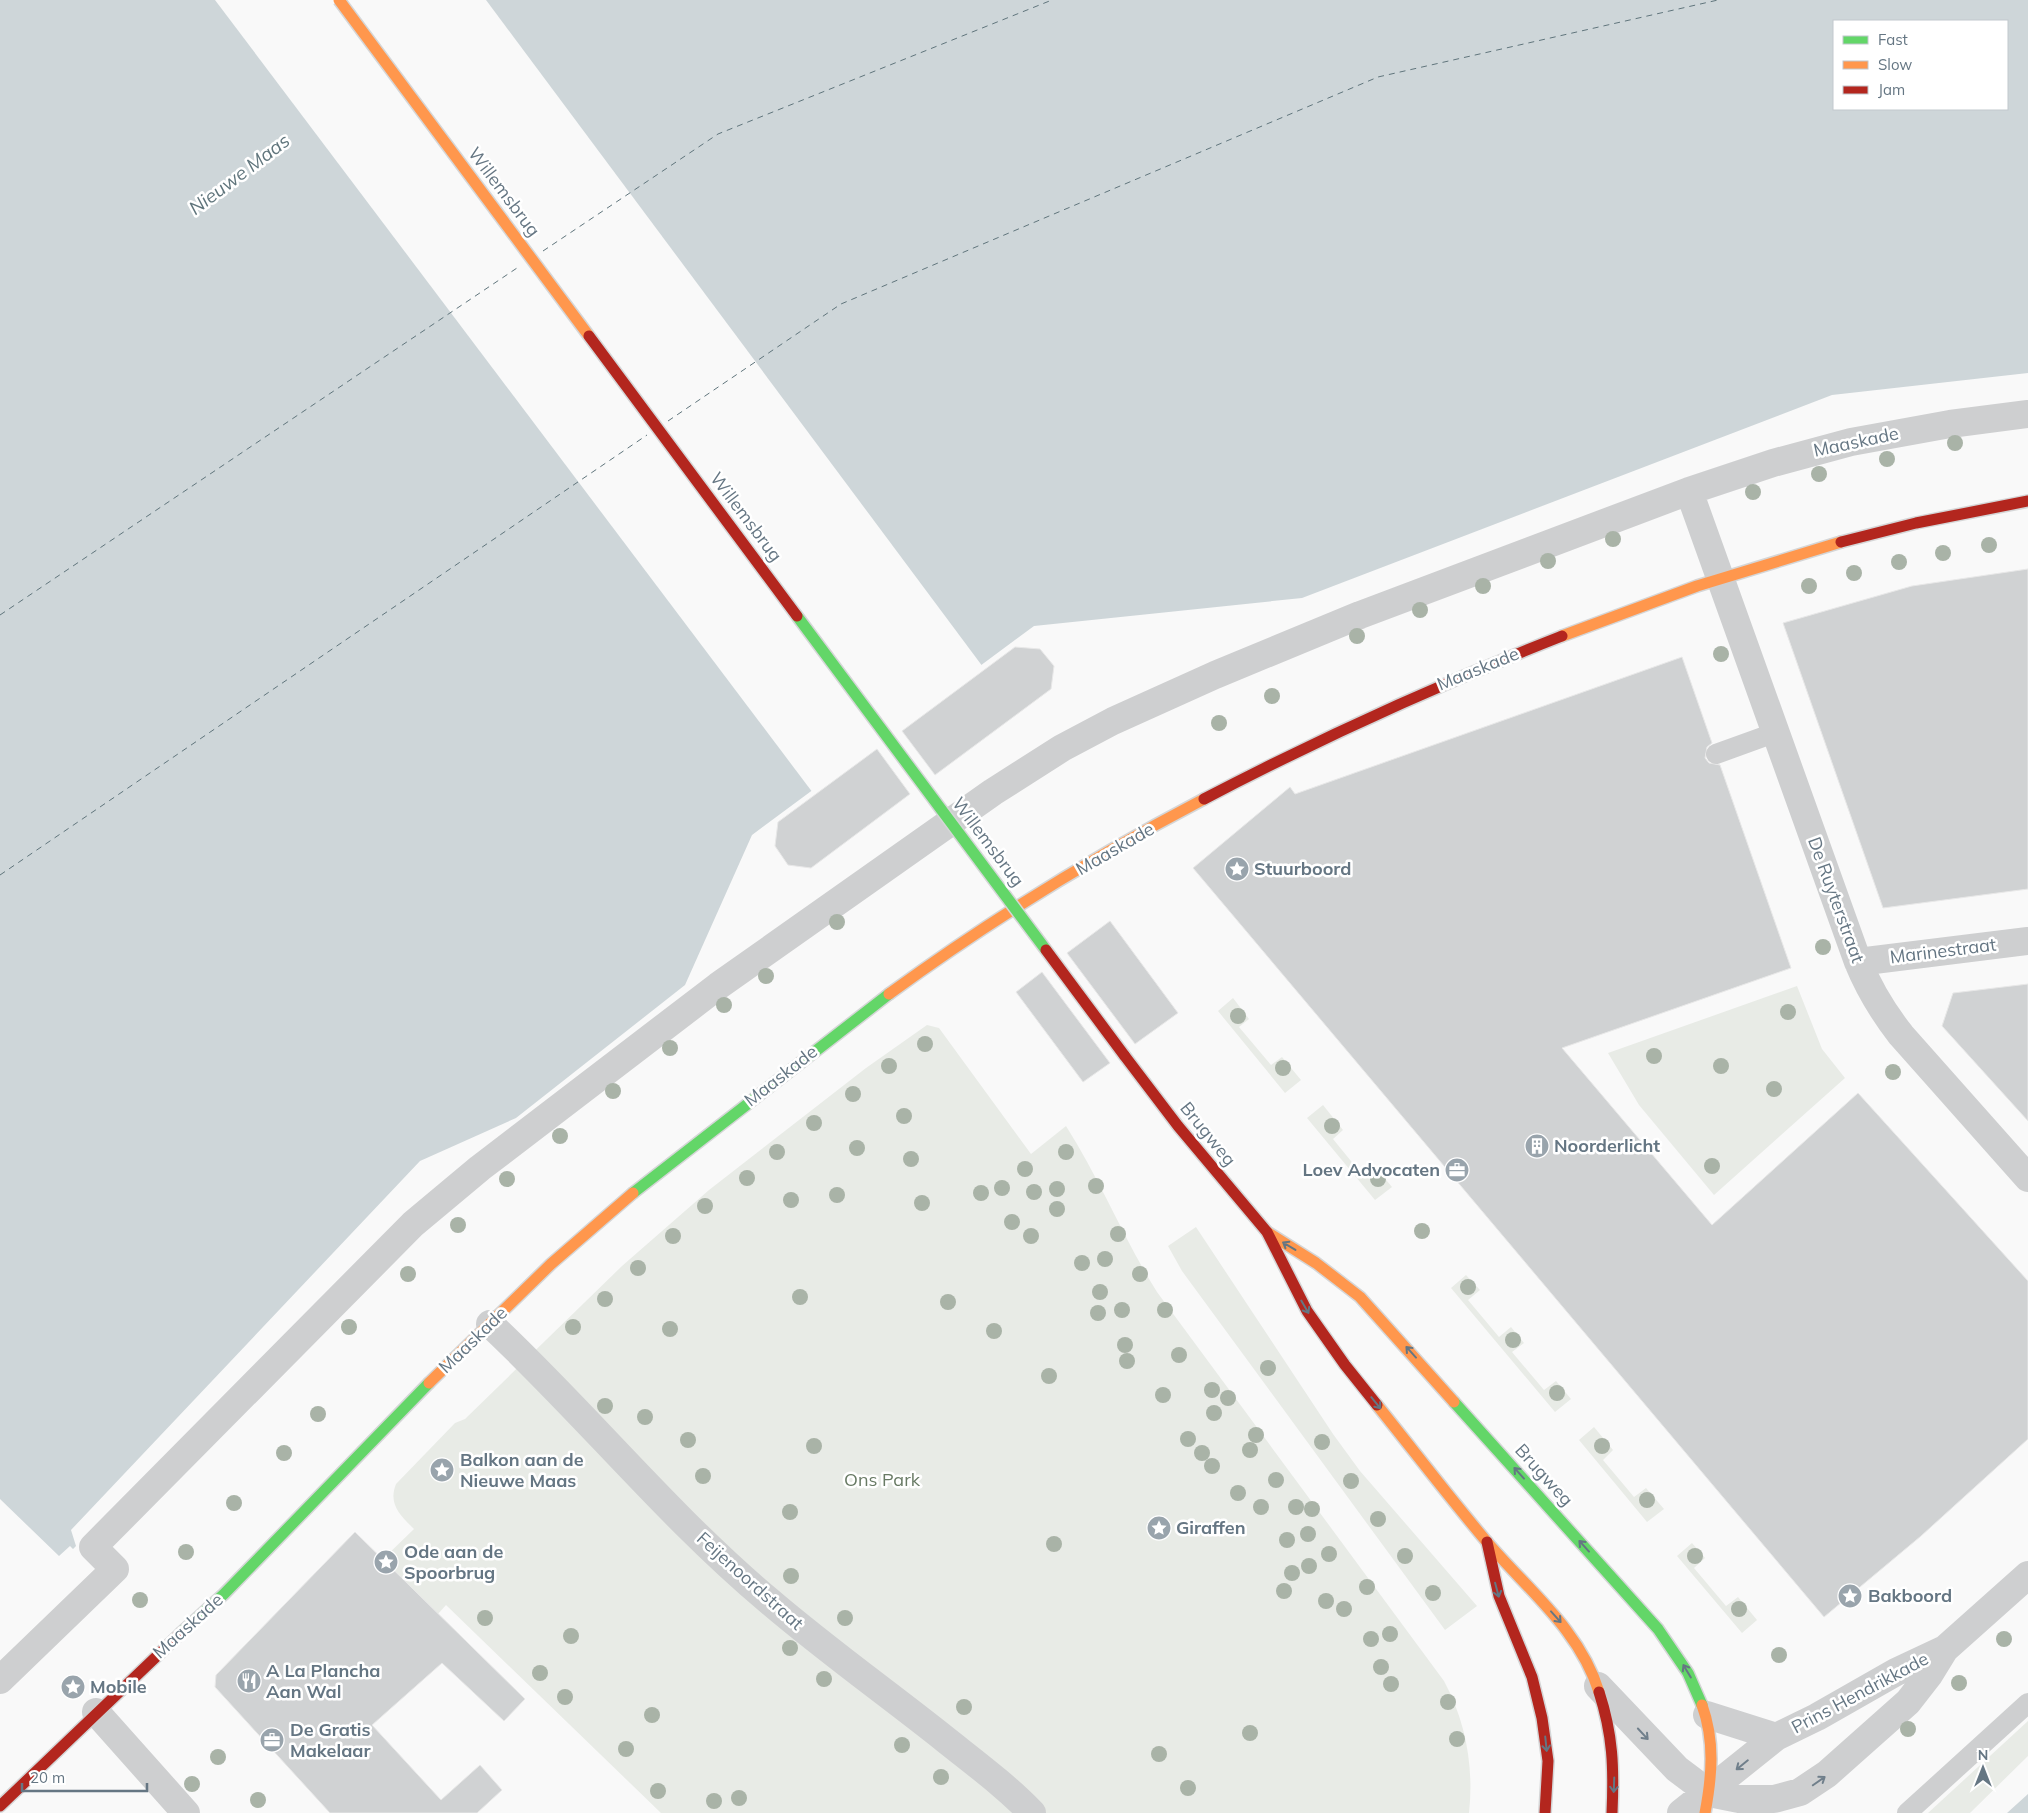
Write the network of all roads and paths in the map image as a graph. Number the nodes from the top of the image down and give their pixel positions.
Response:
1 (339, 0) edge
2 (2028, 414) edge
3 (1689, 492) junction
4 (2028, 501) edge
5 (1721, 578) junction
6 (1777, 732) junction
7 (1716, 754) dead end
8 (2028, 941) edge
9 (1858, 962) junction
10 (1124, 1055) joint
11 (2028, 1178) edge
12 (1266, 1232) junction
13 (490, 1324) junction
14 (1487, 1542) junction
15 (2028, 1575) edge
16 (1945, 1649) junction
17 (0, 1680) edge
18 (1598, 1686) junction
19 (2028, 1703) edge
20 (96, 1712) junction
21 (1707, 1715) junction
22 (1776, 1737) junction
23 (1707, 1803) edge
24 (0, 1806) edge
25 (186, 1813) edge
26 (1032, 1813) edge
27 (1545, 1813) edge
28 (1612, 1813) edge
29 (1681, 1813) edge
30 (1907, 1813) edge

1 - 10 main road, Willemsbrug, bridge
2 - 3 street, Maaskade
3 - 5 street
3 - 17 street, Maaskade
4 - 5 main road, Maaskade
5 - 6 street, De Ruyterstraat
5 - 13 main road, Maaskade
6 - 7 lane
6 - 9 street, De Ruyterstraat
8 - 9 street, Marinestraat
9 - 11 street, De Ruyterstraat
10 - 12 main road, Brugweg
12 -> 14 main road, Brugweg
21 -> 12 main road, Brugweg
13 - 20 main road, Maaskade
13 - 26 street, Feijenoordstraat
14 -> 18 main road, Brugweg
14 -> 27 main road
15 - 16 street, Prins Hendrikkade
16 - 22 street, Prins Hendrikkade
23 -> 16 street, Prins Hendrikkade
18 -> 23 street, Prins Hendrikkade
18 -> 28 main road
19 - 30 lane
20 - 24 main road, Maaskade
20 - 25 street
21 - 22 street, Prins Hendrikkade
21 - 23 main road, Brugweg
22 -> 23 street, Prins Hendrikkade
23 - 29 street, Prins Hendrikkade

